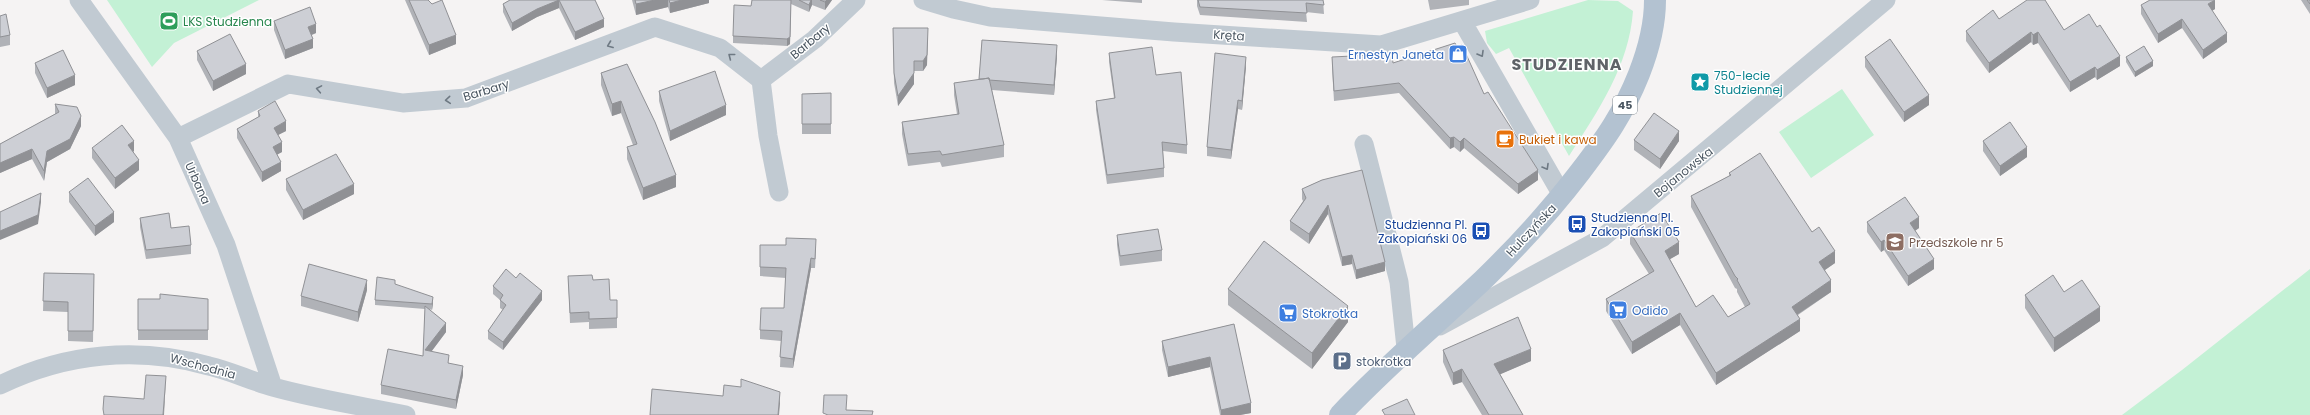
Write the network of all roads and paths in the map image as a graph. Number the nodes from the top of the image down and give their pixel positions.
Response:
1 (79, 0) edge
2 (856, 0) edge
3 (923, 0) edge
4 (1530, 0) edge
5 (1655, 0) edge
6 (1886, 0) edge
7 (1462, 21) junction
8 (761, 80) junction
9 (178, 138) junction
10 (1364, 144) dead end
11 (779, 192) dead end
12 (1562, 195) junction
13 (1412, 343) junction
14 (0, 386) edge
15 (273, 387) junction
16 (406, 415) edge
17 (1340, 415) edge

1 - 9 street, Urbana
2 - 8 street, Barbary
3 - 7 street, Kręta
4 - 7 street, Kręta
5 - 12 main road, Hulczyńska / 45
6 - 13 street, Bojanowska
7 -> 12 street
8 -> 9 street, Barbary
8 - 11 street
9 - 15 street, Urbana
10 - 13 street
12 - 13 main road, Hulczyńska / 45
13 - 17 main road, Hulczyńska / 45
14 - 15 street, Wschodnia
15 - 16 street, Wschodnia

